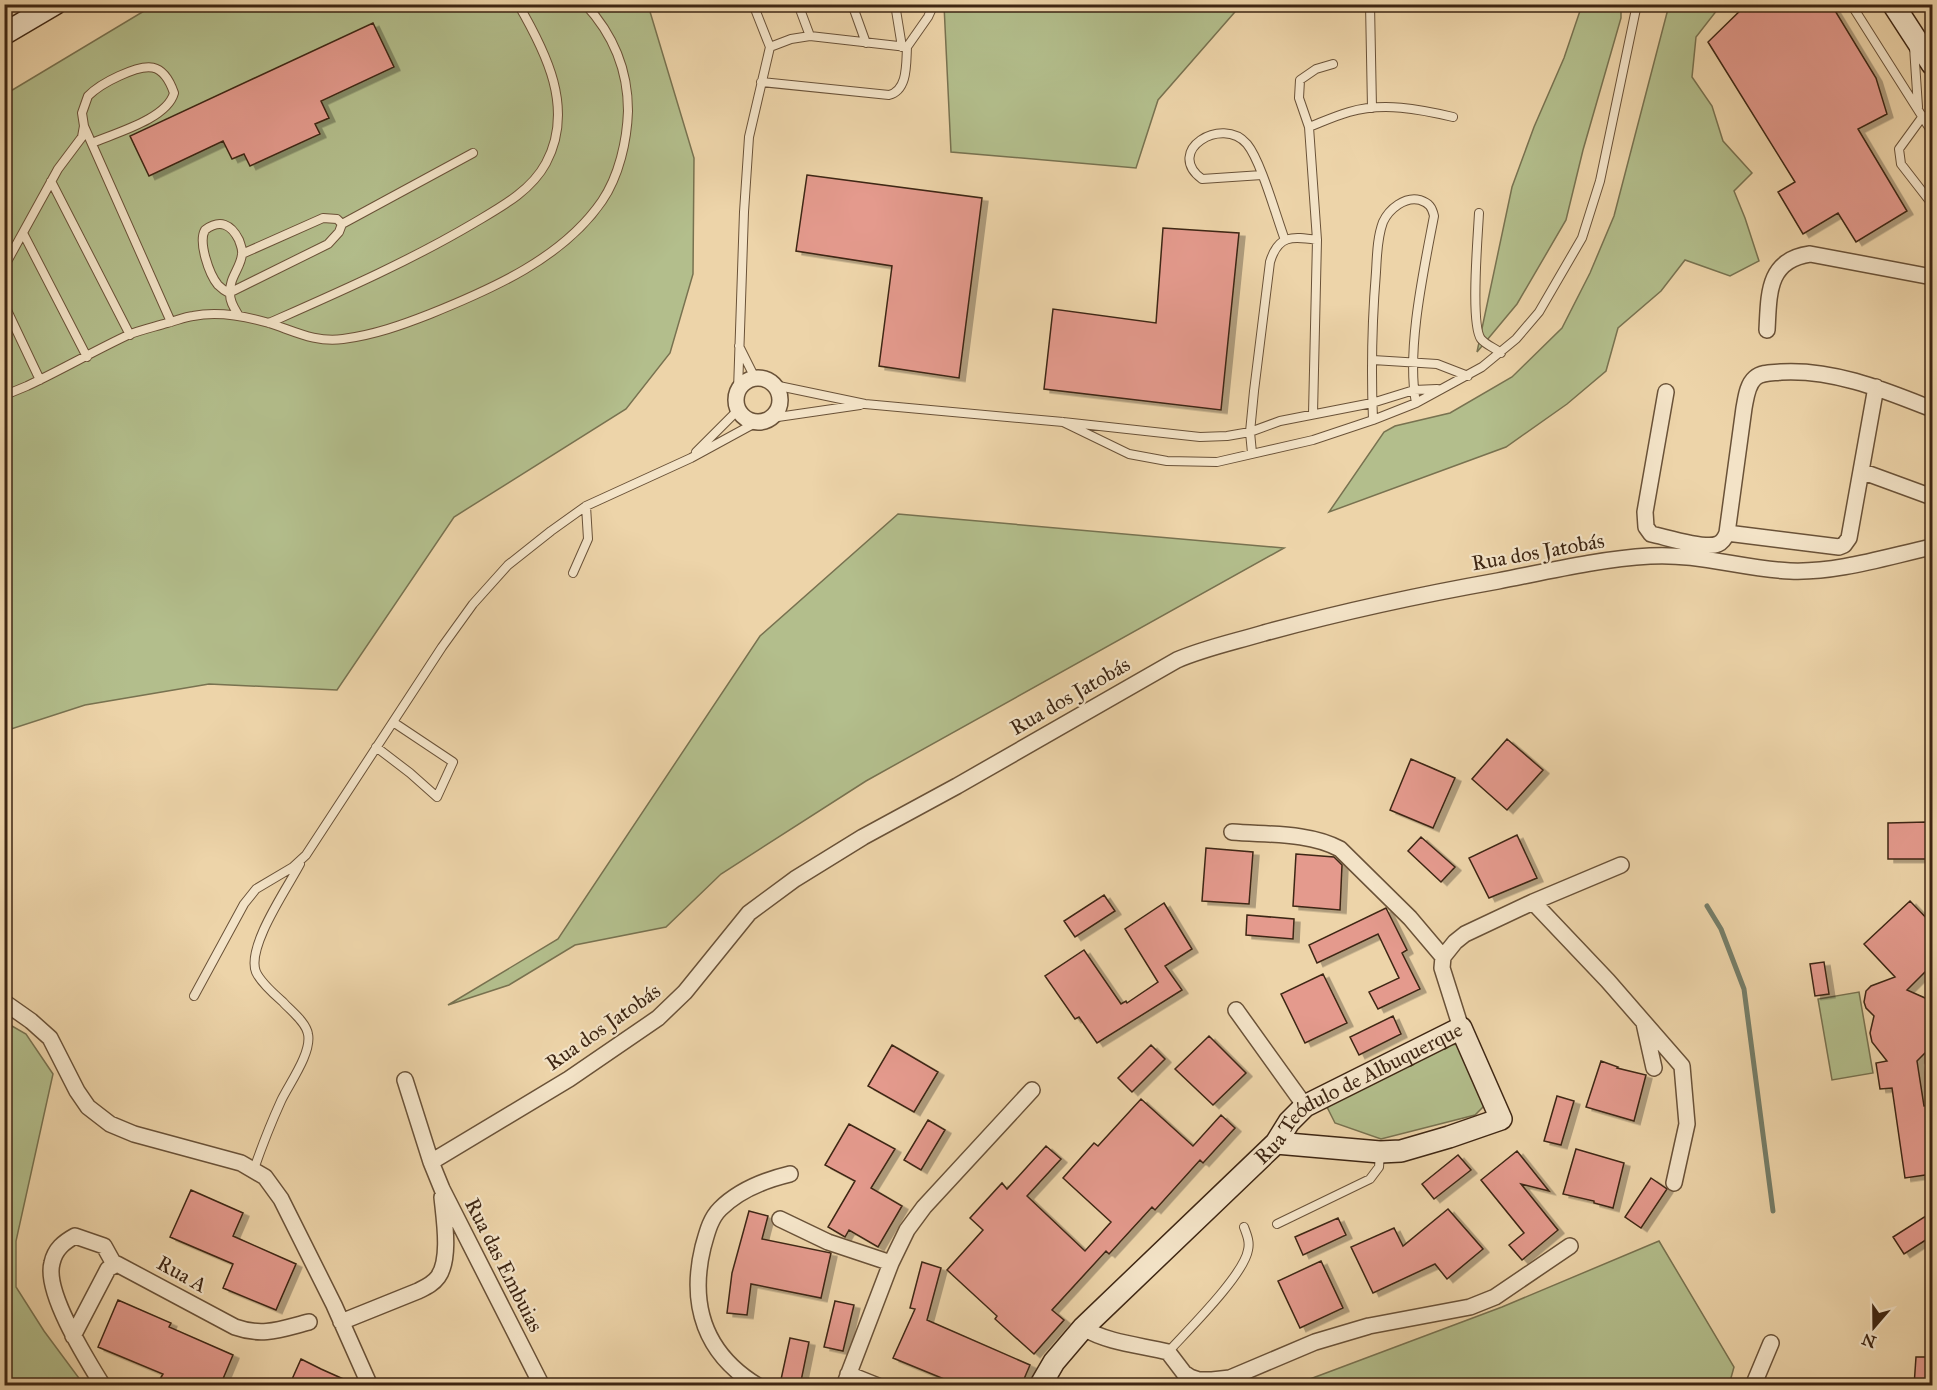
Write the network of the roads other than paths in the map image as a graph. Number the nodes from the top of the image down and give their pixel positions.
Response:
1 (55, 4) edge
2 (518, 4) edge
3 (585, 4) edge
4 (753, 4) edge
5 (798, 4) edge
6 (852, 4) edge
7 (896, 4) edge
8 (933, 4) edge
9 (1370, 4) edge
10 (1637, 4) edge
11 (1851, 4) edge
12 (1893, 4) edge
13 (4, 34) edge
14 (1913, 34) junction
15 (810, 36) junction
16 (866, 43) junction
17 (770, 47) junction
18 (904, 47) junction
19 (1333, 64) dead end
20 (1932, 64) edge
21 (761, 82) junction
22 (1372, 108) junction
23 (1918, 108) junction
24 (1923, 116) junction
25 (1453, 117) dead end
26 (84, 126) junction
27 (1309, 127) junction
28 (1932, 132) edge
29 (92, 143) junction
30 (473, 153) dead end
31 (1262, 175) junction
32 (51, 181) junction
33 (1932, 204) edge
34 (1479, 213) dead end
35 (342, 224) junction
36 (23, 233) junction
37 (1285, 240) junction
38 (1317, 240) junction
39 (242, 254) junction
40 (4, 267) edge
41 (1932, 277) edge
42 (230, 293) junction
43 (4, 304) edge
44 (239, 316) junction
45 (171, 322) junction
46 (269, 323) junction
47 (1767, 330) dead end
48 (130, 335) junction
49 (739, 345) junction
50 (1501, 352) junction
51 (87, 357) junction
52 (1373, 360) junction
53 (1414, 361) junction
54 (1468, 376) junction
55 (755, 378) junction
56 (40, 380) junction
57 (774, 385) junction
58 (1876, 387) junction
59 (1442, 389) junction
60 (738, 390) junction
61 (1414, 390) junction
62 (4, 392) edge
63 (1666, 392) dead end
64 (1372, 403) junction
65 (1416, 403) junction
66 (865, 404) junction
67 (1932, 409) edge
68 (738, 410) junction
69 (1313, 414) junction
70 (764, 420) junction
71 (1373, 420) junction
72 (1063, 422) junction
73 (1250, 432) junction
74 (1252, 453) junction
75 (691, 458) junction
76 (1861, 471) junction
77 (1932, 497) edge
78 (586, 506) junction
79 (1727, 533) junction
80 (1932, 547) edge
81 (573, 573) dead end
82 (393, 722) junction
83 (376, 747) junction
84 (1232, 832) dead end
85 (306, 855) junction
86 (1621, 865) dead end
87 (1533, 902) junction
88 (1443, 957) junction
89 (194, 996) dead end
90 (4, 1002) edge
91 (1236, 1010) dead end
92 (1644, 1023) junction
93 (1461, 1028) junction
94 (1654, 1068) dead end
95 (405, 1080) dead end
96 (1032, 1090) dead end
97 (1305, 1106) junction
98 (1276, 1143) junction
99 (1380, 1152) junction
100 (431, 1162) junction
101 (254, 1169) junction
102 (790, 1174) dead end
103 (1674, 1183) dead end
104 (442, 1188) junction
105 (780, 1219) dead end
106 (1277, 1224) dead end
107 (1244, 1227) dead end
108 (1570, 1246) dead end
109 (891, 1263) junction
110 (114, 1264) junction
111 (309, 1322) dead end
112 (341, 1322) junction
113 (1083, 1328) junction
114 (73, 1336) junction
115 (1771, 1343) dead end
116 (1168, 1352) junction
117 (846, 1380) edge
118 (103, 1386) edge
119 (370, 1386) edge
120 (542, 1386) edge
121 (758, 1386) edge
122 (878, 1386) edge
123 (1040, 1386) edge
124 (1753, 1386) edge

1 - 13 street
2 - 46 lane
3 - 46 lane
4 - 17 lane
5 - 15 lane
6 - 16 lane
7 - 18 lane
8 - 18 lane
9 - 22 lane
10 - 50 lane
11 - 23 lane
12 - 14 street
14 - 20 street
14 - 23 lane
15 - 16 lane
15 - 17 lane
16 - 18 lane
17 - 21 lane
18 - 21 lane
19 - 27 lane
21 - 49 lane
22 - 25 lane
22 - 27 lane
23 - 24 lane
24 - 28 lane
24 - 33 lane
26 - 29 lane
26 - 29 lane
26 - 32 lane
27 - 38 lane
29 - 45 lane
30 - 35 lane
31 - 31 lane
31 - 37 lane
32 - 36 lane
32 - 48 lane
34 - 50 lane
35 - 39 lane
35 - 42 lane
36 - 40 lane
36 - 51 lane
37 - 38 lane
37 - 73 lane
38 - 69 lane
39 - 42 lane
39 - 42 lane
41 - 47 street
42 - 44 lane
43 - 56 lane
44 - 45 lane
44 - 46 lane
45 - 48 lane
48 - 51 lane
49 - 55 lane
49 - 60 lane
50 - 54 lane
51 - 56 lane
52 - 53 lane
52 - 53 lane
52 - 64 lane
53 - 54 lane
53 - 61 lane
54 - 59 lane
55 - 57 street
55 - 60 street
56 - 62 lane
57 - 66 lane
57 - 70 street
58 - 67 street
58 - 76 street
58 - 79 street
59 - 61 lane
59 - 65 lane
60 - 68 street
61 - 64 lane
61 - 65 lane
63 - 79 street
64 - 69 lane
64 - 71 lane
65 - 71 lane
66 - 70 lane
66 - 72 lane
68 - 70 street
68 - 75 lane
69 - 73 lane
70 - 75 lane
71 - 74 lane
72 - 73 lane
72 - 74 lane
73 - 74 lane
75 - 78 lane
76 - 77 street
76 - 79 street
78 - 81 lane
78 - 82 lane
80 - 100 street, Rua dos Jatobás
82 - 83 lane
82 - 83 lane
83 - 85 lane
84 - 88 street
85 - 89 lane
85 - 101 lane
86 - 87 street
87 - 88 street
87 - 92 street
88 - 93 street, Rua Teódulo de Albuquerque
90 - 101 street
91 - 97 street
92 - 94 street
92 - 103 street
93 - 97 street, Rua Teódulo de Albuquerque
93 - 99 street
95 - 100 street
96 - 109 street
97 - 98 street, Rua Teódulo de Albuquerque
98 - 99 street
98 - 113 street, Rua Teódulo de Albuquerque
99 - 106 lane
100 - 104 street, Rua das Embuias
101 - 112 street
102 - 121 street
104 - 112 street
104 - 120 street, Rua das Embuias
105 - 109 street
107 - 116 lane
108 - 116 street
109 - 117 street
110 - 111 street, Rua A
110 - 114 street
110 - 114 street
112 - 119 street
113 - 116 street
113 - 123 street, Rua Teódulo de Albuquerque
114 - 118 street
115 - 124 street
117 - 122 street

